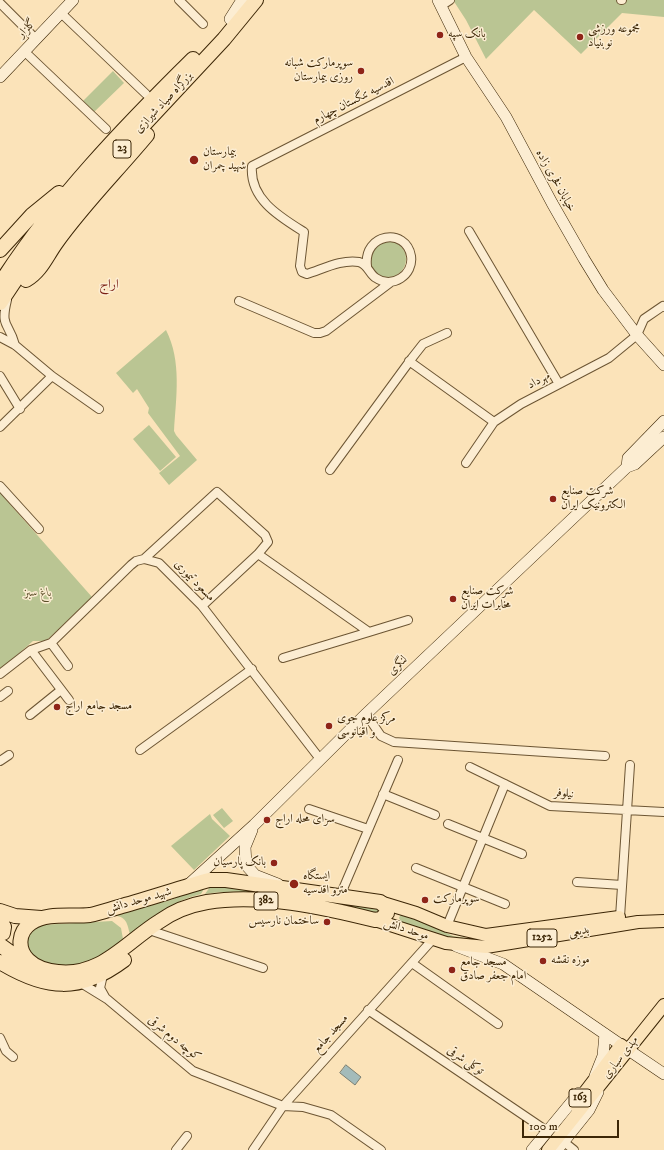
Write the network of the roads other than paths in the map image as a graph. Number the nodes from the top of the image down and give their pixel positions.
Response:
1 (73, 0) edge
2 (179, 0) edge
3 (251, 1) edge
4 (443, 2) edge
5 (0, 3) edge
6 (61, 13) junction
7 (203, 24) dead end
8 (36, 39) junction
9 (24, 51) junction
10 (466, 57) junction
11 (1, 74) edge
12 (146, 94) dead end
13 (106, 129) dead end
14 (79, 180) junction
15 (469, 231) dead end
16 (0, 250) edge
17 (367, 266) junction
18 (25, 273) junction
19 (391, 282) junction
20 (0, 284) edge
21 (239, 301) dead end
22 (0, 303) edge
23 (664, 306) edge
24 (447, 333) dead end
25 (638, 335) junction
26 (0, 337) edge
27 (15, 345) junction
28 (409, 361) junction
29 (664, 364) edge
30 (0, 376) edge
31 (52, 376) junction
32 (559, 384) junction
33 (20, 409) junction
34 (99, 409) dead end
35 (664, 421) edge
36 (494, 422) junction
37 (0, 427) edge
38 (664, 437) edge
39 (466, 463) dead end
40 (626, 467) junction
41 (330, 470) dead end
42 (0, 486) edge
43 (39, 528) dead end
44 (258, 554) junction
45 (144, 559) junction
46 (202, 606) junction
47 (408, 620) dead end
48 (369, 632) junction
49 (51, 643) junction
50 (31, 650) junction
51 (283, 658) dead end
52 (68, 666) dead end
53 (252, 669) junction
54 (0, 674) edge
55 (61, 690) junction
56 (8, 691) dead end
57 (0, 697) edge
58 (69, 700) dead end
59 (366, 714) junction
60 (30, 715) dead end
61 (140, 750) dead end
62 (9, 755) dead end
63 (605, 756) dead end
64 (320, 759) junction
65 (398, 760) dead end
66 (0, 761) edge
67 (630, 765) dead end
68 (470, 767) dead end
69 (505, 784) junction
70 (383, 794) junction
71 (309, 809) dead end
72 (627, 810) junction
73 (664, 812) edge
74 (435, 815) dead end
75 (448, 824) dead end
76 (254, 825) junction
77 (368, 829) junction
78 (483, 838) junction
79 (522, 854) dead end
80 (416, 868) dead end
81 (577, 882) dead end
82 (622, 885) junction
83 (188, 886) junction
84 (463, 887) junction
85 (286, 888) junction
86 (340, 896) junction
87 (380, 902) junction
88 (505, 904) dead end
89 (405, 909) junction
90 (0, 912) edge
91 (664, 912) edge
92 (620, 917) junction
93 (42, 918) junction
94 (375, 920) junction
95 (0, 921) edge
96 (664, 921) edge
97 (156, 926) junction
98 (447, 926) junction
99 (403, 928) junction
100 (0, 934) edge
101 (495, 934) joint
102 (434, 938) junction
103 (446, 943) junction
104 (0, 945) edge
105 (0, 962) edge
106 (412, 962) junction
107 (38, 968) junction
108 (263, 968) dead end
109 (103, 975) junction
110 (81, 983) junction
111 (107, 999) junction
112 (664, 1005) edge
113 (368, 1010) junction
114 (498, 1024) dead end
115 (605, 1034) junction
116 (0, 1038) edge
117 (624, 1047) junction
118 (14, 1057) dead end
119 (664, 1074) edge
120 (598, 1081) junction
121 (283, 1106) junction
122 (547, 1131) junction
123 (187, 1136) dead end
124 (560, 1146) edge
125 (176, 1150) edge
126 (253, 1150) edge
127 (381, 1150) edge
128 (532, 1150) edge
129 (539, 1150) edge
130 (548, 1150) edge
131 (574, 1150) edge

1 - 6 main road, گلزار
2 - 7 street
3 - 14 highway, بزرگراه صیاد شیرازی / 23
3 - 18 highway, بزرگراه صیاد شیرازی / 23
4 - 10 main road, خیابان فخری زاده
5 - 8 street
6 - 8 main road, گلزار
6 - 12 street
8 - 9 main road, گلزار
9 - 11 main road, گلزار
9 - 13 street
10 - 17 street, اقدسیه تنگستان چهارم
10 - 25 main road, خیابان فخری زاده
14 - 16 highway
14 - 20 highway, بزرگراه صیاد شیرازی / 23
15 - 32 street
17 - 19 street
17 - 19 street
18 - 22 highway, بزرگراه صیاد شیرازی / 23
18 - 27 street
19 - 21 street
23 - 25 street
24 - 28 street
25 - 29 main road, خیابان فخری زاده
25 - 32 street, مهرداد
26 - 27 street
27 - 31 street
28 - 36 street
28 - 41 street
30 - 33 street
31 - 33 street
31 - 34 street
32 - 36 street, مهرداد
33 - 37 street
35 - 40 main road
36 - 39 street, مهرداد
38 - 40 main road
40 - 59 main road, لنگری
42 - 43 street
44 - 45 street
44 - 46 street
44 - 48 street
45 - 46 street, مسعود تیموری
45 - 49 street
46 - 53 street, مسعود تیموری
47 - 48 street
48 - 51 street
49 - 50 street
49 - 52 street
50 - 54 street
50 - 55 street
53 - 61 street
53 - 64 street, مسعود تیموری
55 - 58 street
55 - 60 street
56 - 57 street
59 - 63 street
59 - 64 main road, لنگری
62 - 66 street
64 - 76 main road, لنگری
65 - 70 street
67 - 72 street
68 - 69 street, نیلوفر
69 - 72 street, نیلوفر
69 - 78 street
70 - 74 street
70 - 77 street
71 - 77 street
72 - 73 street, نیلوفر
72 - 82 street
75 - 78 street
76 - 83 main road, لنگری
76 - 85 main road
77 - 86 street
78 - 79 street
78 - 84 street
80 - 84 street
81 - 82 street
82 - 92 street
83 - 85 highway, موحد دانش / 382
83 - 93 highway, شهید موحد دانش / 382
84 - 88 street
84 - 98 street
85 - 86 highway, موحد دانش / 382
86 - 87 highway, موحد دانش / 382
87 - 89 main road, موحد دانش / 382
87 - 94 highway
89 - 98 main road, موحد دانش / 382
89 - 99 main road
90 - 93 highway, شهید موحد دانش
91 - 92 main road, بدیعی / 1252
92 - 101 main road, بدیعی / 1252
93 - 107 highway
94 - 97 highway, موحد دانش / 382
94 - 99 main road, موحد دانش / 382
95 - 100 highway
96 - 103 main road, بدیعی / 1252
97 - 107 highway, شهید موحد دانش / 382
97 - 108 street
97 - 109 highway
98 - 101 main road, موحد دانش / 382
99 - 102 main road, موحد دانش / 382
102 - 103 main road, موحد دانش / 382
102 - 106 street, مسجد جامع
103 - 115 main road, موحد دانش / 382
104 - 107 highway, شهید موحد دانش
105 - 110 highway
106 - 113 street, مسجد جامع
106 - 114 street
109 - 110 highway
109 - 111 street
110 - 111 street, کوچه دوم شرقی
111 - 121 street, کوچه دوم شرقی
112 - 117 main road, مهدی سباری / 163
113 - 121 street, مسجد جامع
113 - 122 street, توکلی شرقی
115 - 117 main road, موحد دانش / 382
115 - 120 main road
116 - 118 street
117 - 119 main road, 382
117 - 120 main road, مهدی سباری / 163
120 - 122 main road
120 - 124 main road
120 - 129 main road, مهدی سباری / 163
120 - 130 main road, مهدی سباری / 163
121 - 126 street, مسجد جامع
121 - 127 street, کوچه دوم شرقی
122 - 128 main road
123 - 125 street
124 - 131 street

